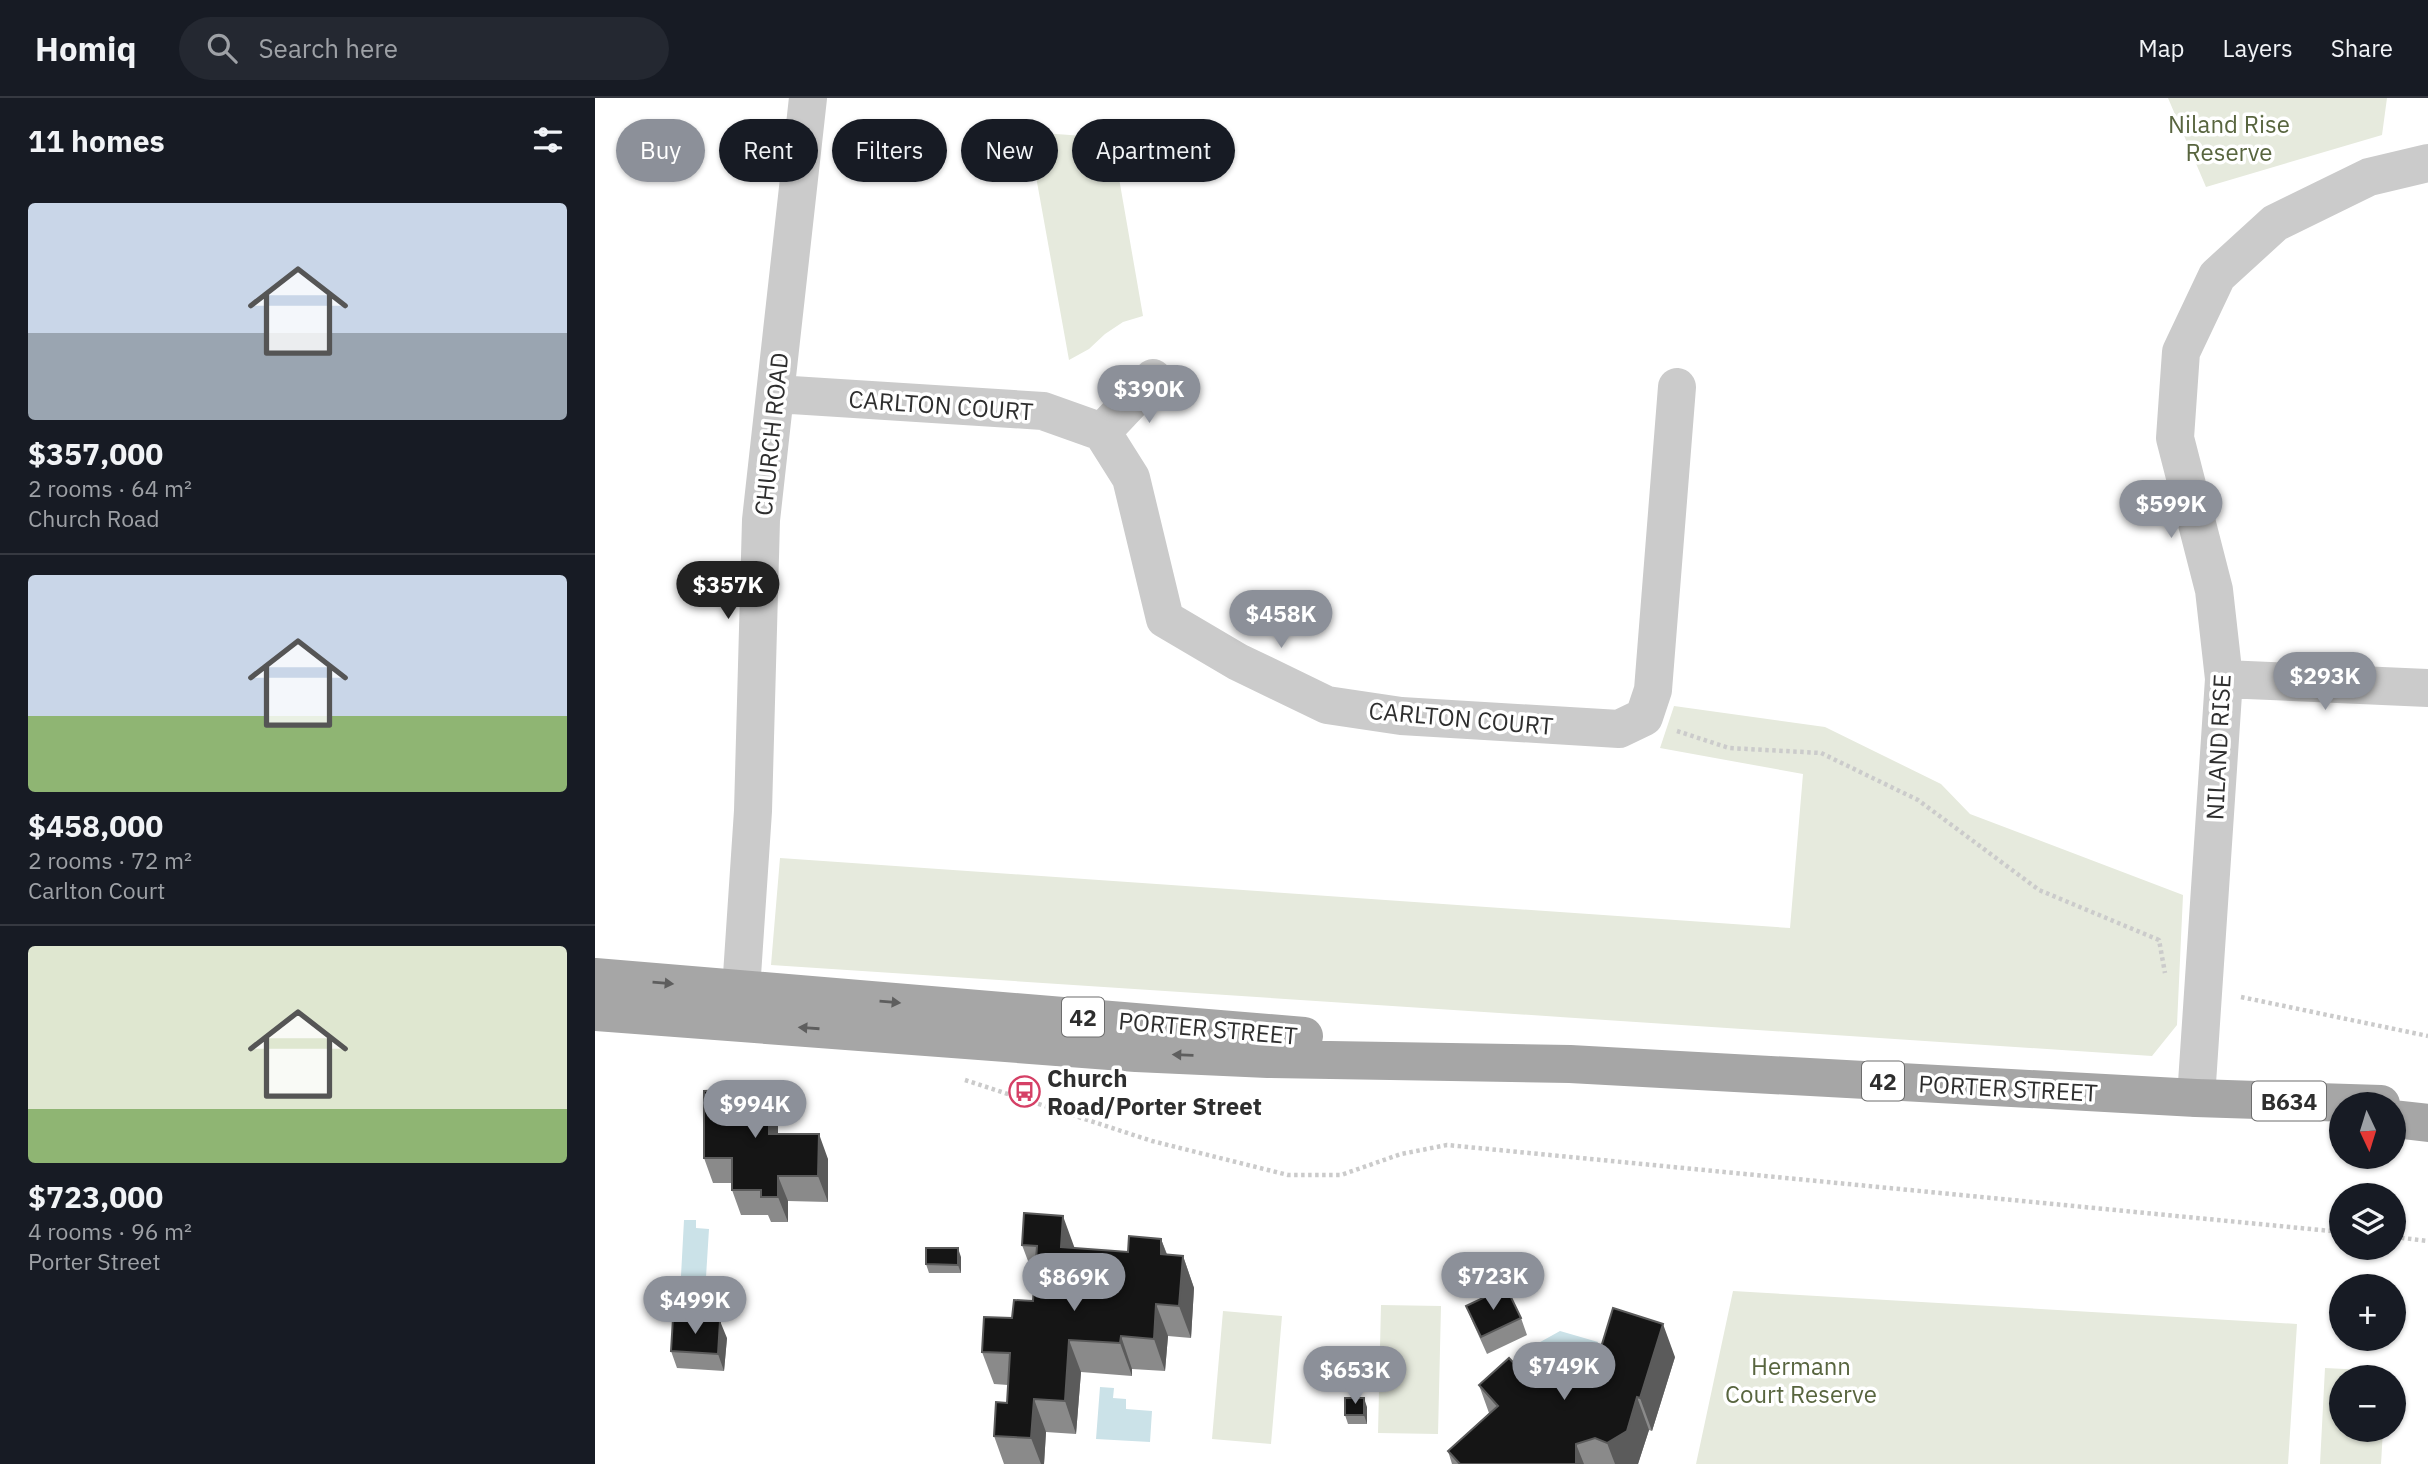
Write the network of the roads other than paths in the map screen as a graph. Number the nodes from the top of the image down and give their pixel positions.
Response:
1 (808, 98) edge
2 (2428, 163) edge
3 (1153, 378) dead end
4 (1677, 387) dead end
5 (776, 394) junction
6 (1102, 432) junction
7 (2224, 679) junction
8 (2428, 688) edge
9 (595, 977) edge
10 (740, 1006) junction
11 (595, 1012) edge
12 (2196, 1098) junction
13 (2329, 1102) edge
14 (2406, 1105) edge
15 (2428, 1106) edge
16 (2329, 1113) edge
17 (2406, 1120) edge
18 (2428, 1123) edge

1 - 5 street, CHURCH ROAD
2 - 7 street, NILAND RISE
3 - 6 street
4 - 6 street, CARLTON COURT
5 - 6 street, CARLTON COURT
5 - 10 street, CHURCH ROAD
7 - 8 street
7 - 12 street, NILAND RISE
9 -> 10 main road, PORTER STREET / 42
10 - 11 main road, PORTER STREET / 42
10 - 12 main road, PORTER STREET / 42
12 - 13 main road, PORTER STREET / B634
12 - 16 main road, PORTER STREET / B634
14 - 15 main road
17 - 18 main road

